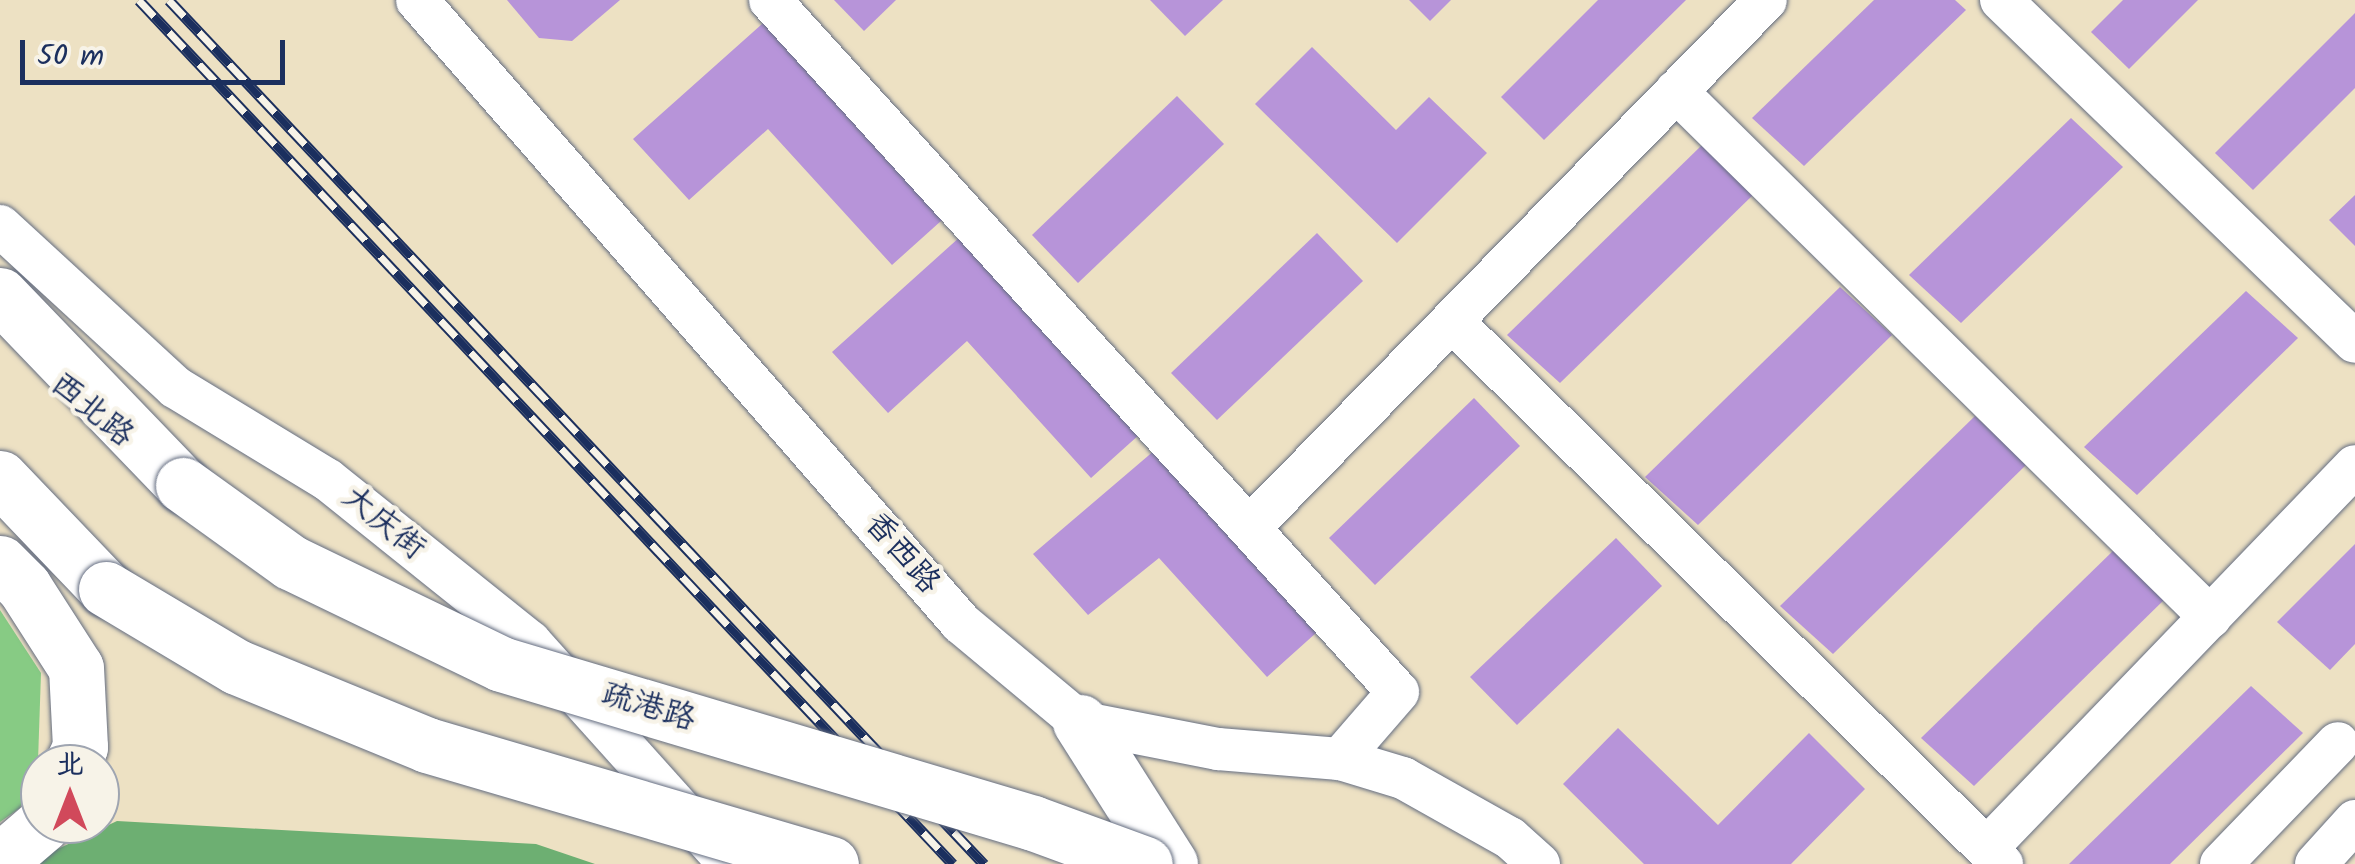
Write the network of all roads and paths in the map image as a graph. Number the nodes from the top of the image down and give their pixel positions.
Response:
1 (417, 0) edge
2 (770, 0) edge
3 (1766, 0) edge
4 (2002, 0) edge
5 (1676, 91) junction
6 (0, 226) edge
7 (0, 295) edge
8 (1452, 321) junction
9 (0, 338) edge
10 (2355, 342) edge
11 (2355, 466) edge
12 (0, 478) edge
13 (183, 484) junction
14 (0, 500) edge
15 (1251, 526) junction
16 (0, 563) edge
17 (106, 589) junction
18 (2210, 617) junction
19 (1080, 722) junction
20 (2338, 743) dead end
21 (80, 744) edge
22 (1340, 760) junction
23 (2355, 821) edge
24 (20, 844) edge
25 (1995, 856) edge
26 (0, 861) edge
27 (729, 864) edge
28 (831, 864) edge
29 (1144, 864) edge
30 (1170, 864) edge
31 (1540, 864) edge
32 (2220, 864) edge
33 (2316, 864) edge

1 - 19 street, 香西路
2 - 15 street
3 - 5 street
4 - 10 street
5 - 8 street
5 - 18 street
6 - 27 street, 大庆街
7 - 13 highway
8 - 15 street
8 - 25 street
9 - 13 highway, 西北路
11 - 18 street
12 - 17 highway
13 - 29 highway, 疏港路, bridge
14 - 17 highway
15 - 22 street
16 - 21 highway
17 - 28 highway, bridge
18 - 25 street
19 - 22 street, 香西路
19 - 30 highway
20 - 32 street
22 - 31 street, 香西路
23 - 33 street
24 - 26 highway

